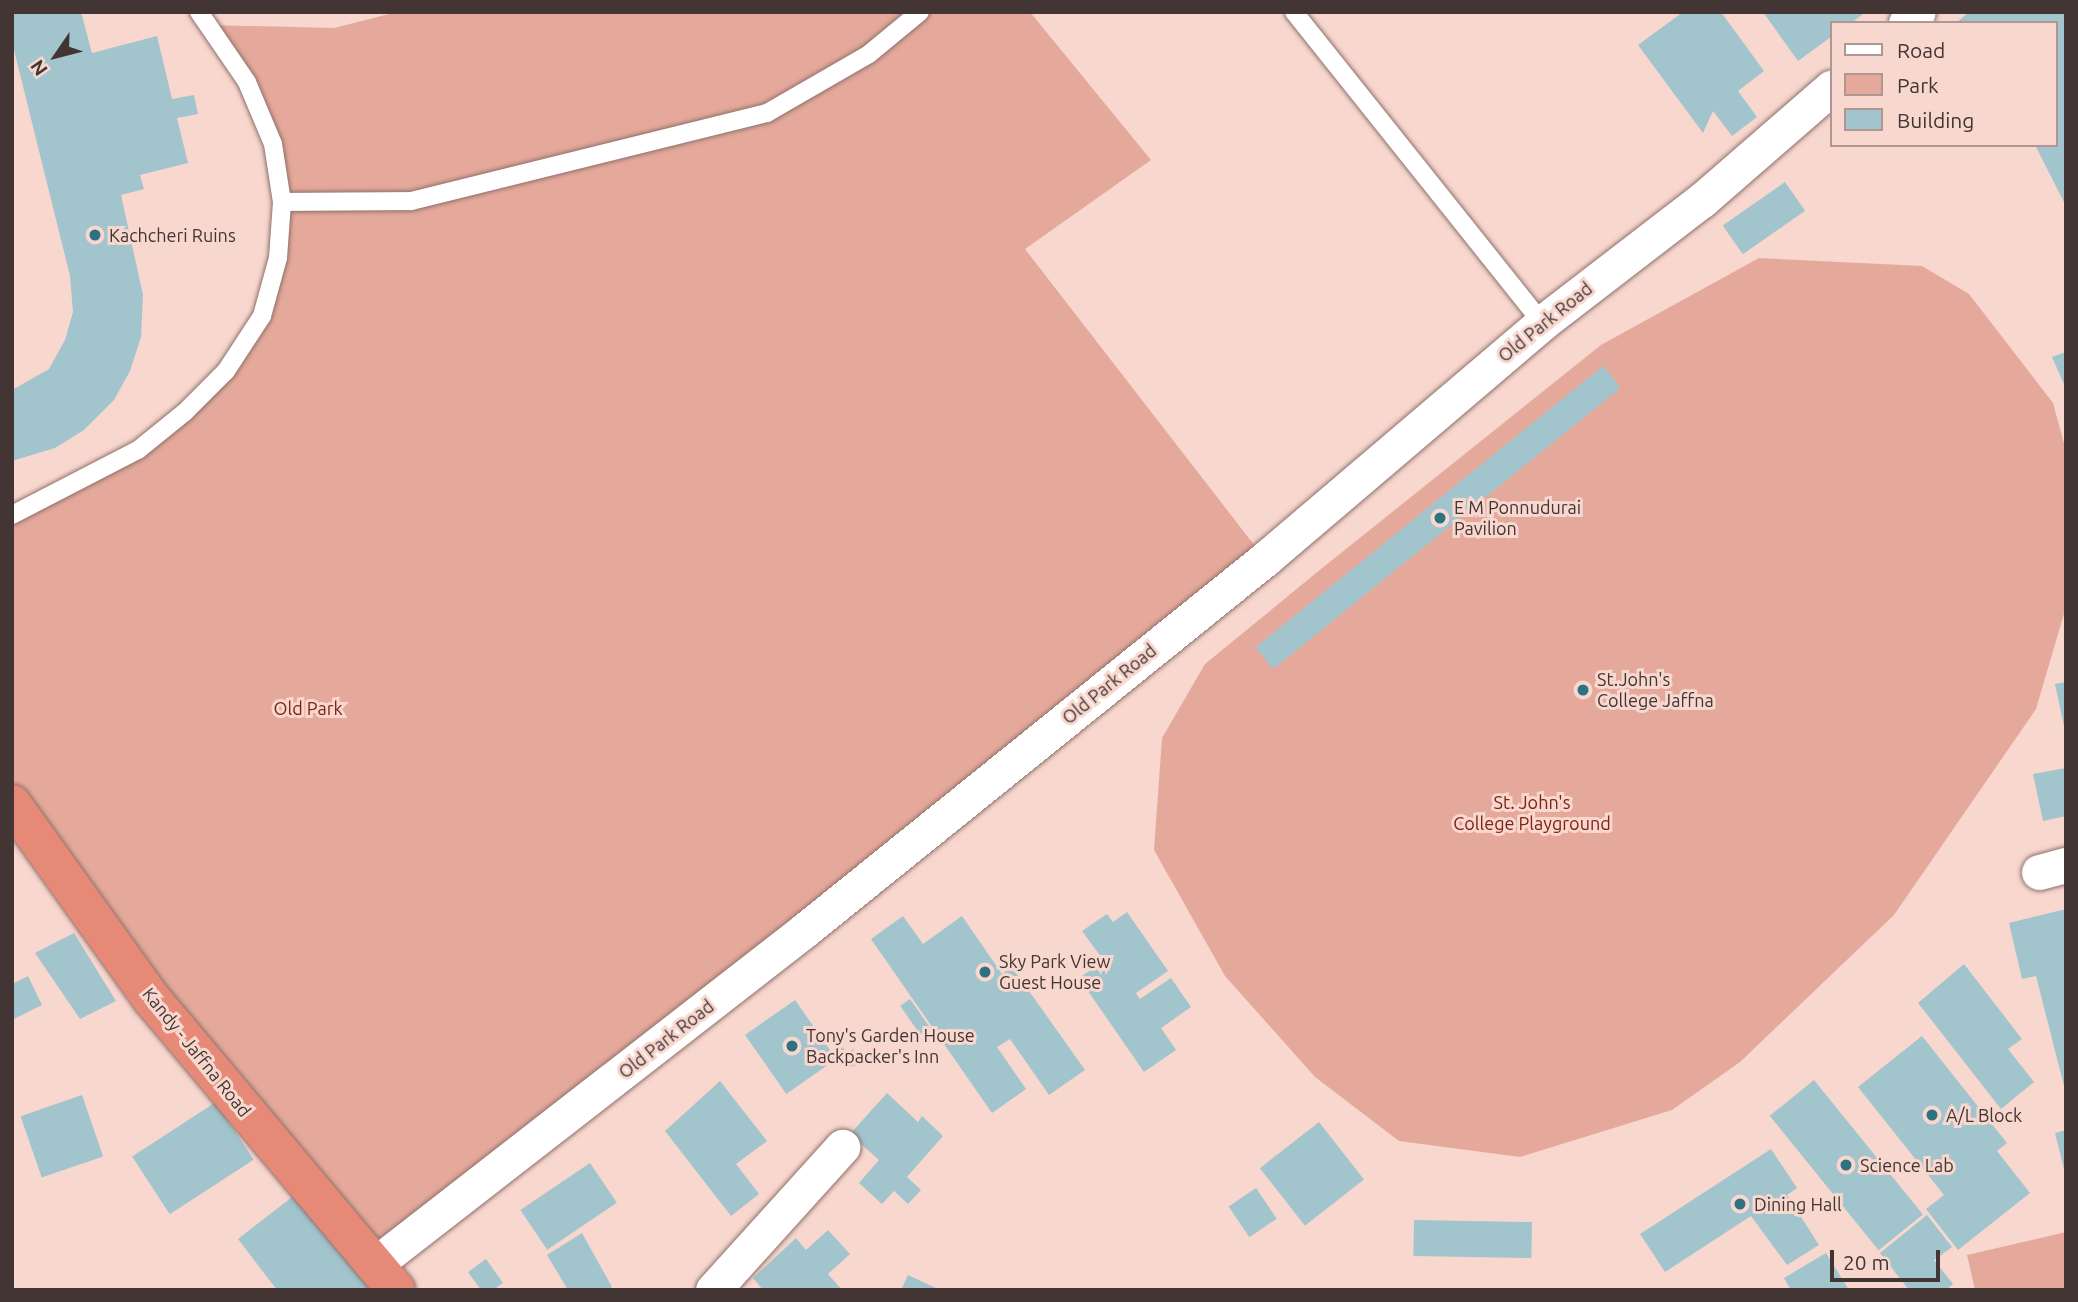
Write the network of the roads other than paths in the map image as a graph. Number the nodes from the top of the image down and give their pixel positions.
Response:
1 (199, 12) edge
2 (920, 12) edge
3 (1294, 12) edge
4 (1829, 90) edge
5 (282, 202) junction
6 (1542, 323) junction
7 (12, 515) edge
8 (12, 804) edge
9 (842, 1147) dead end
10 (385, 1278) edge
11 (713, 1290) edge

1 - 5 lane
2 - 5 lane
3 - 6 lane
4 - 6 street, Old Park Road
5 - 7 lane
6 - 10 street, Old Park Road
8 - 10 highway, Kandy - Jaffna Road
9 - 11 street

